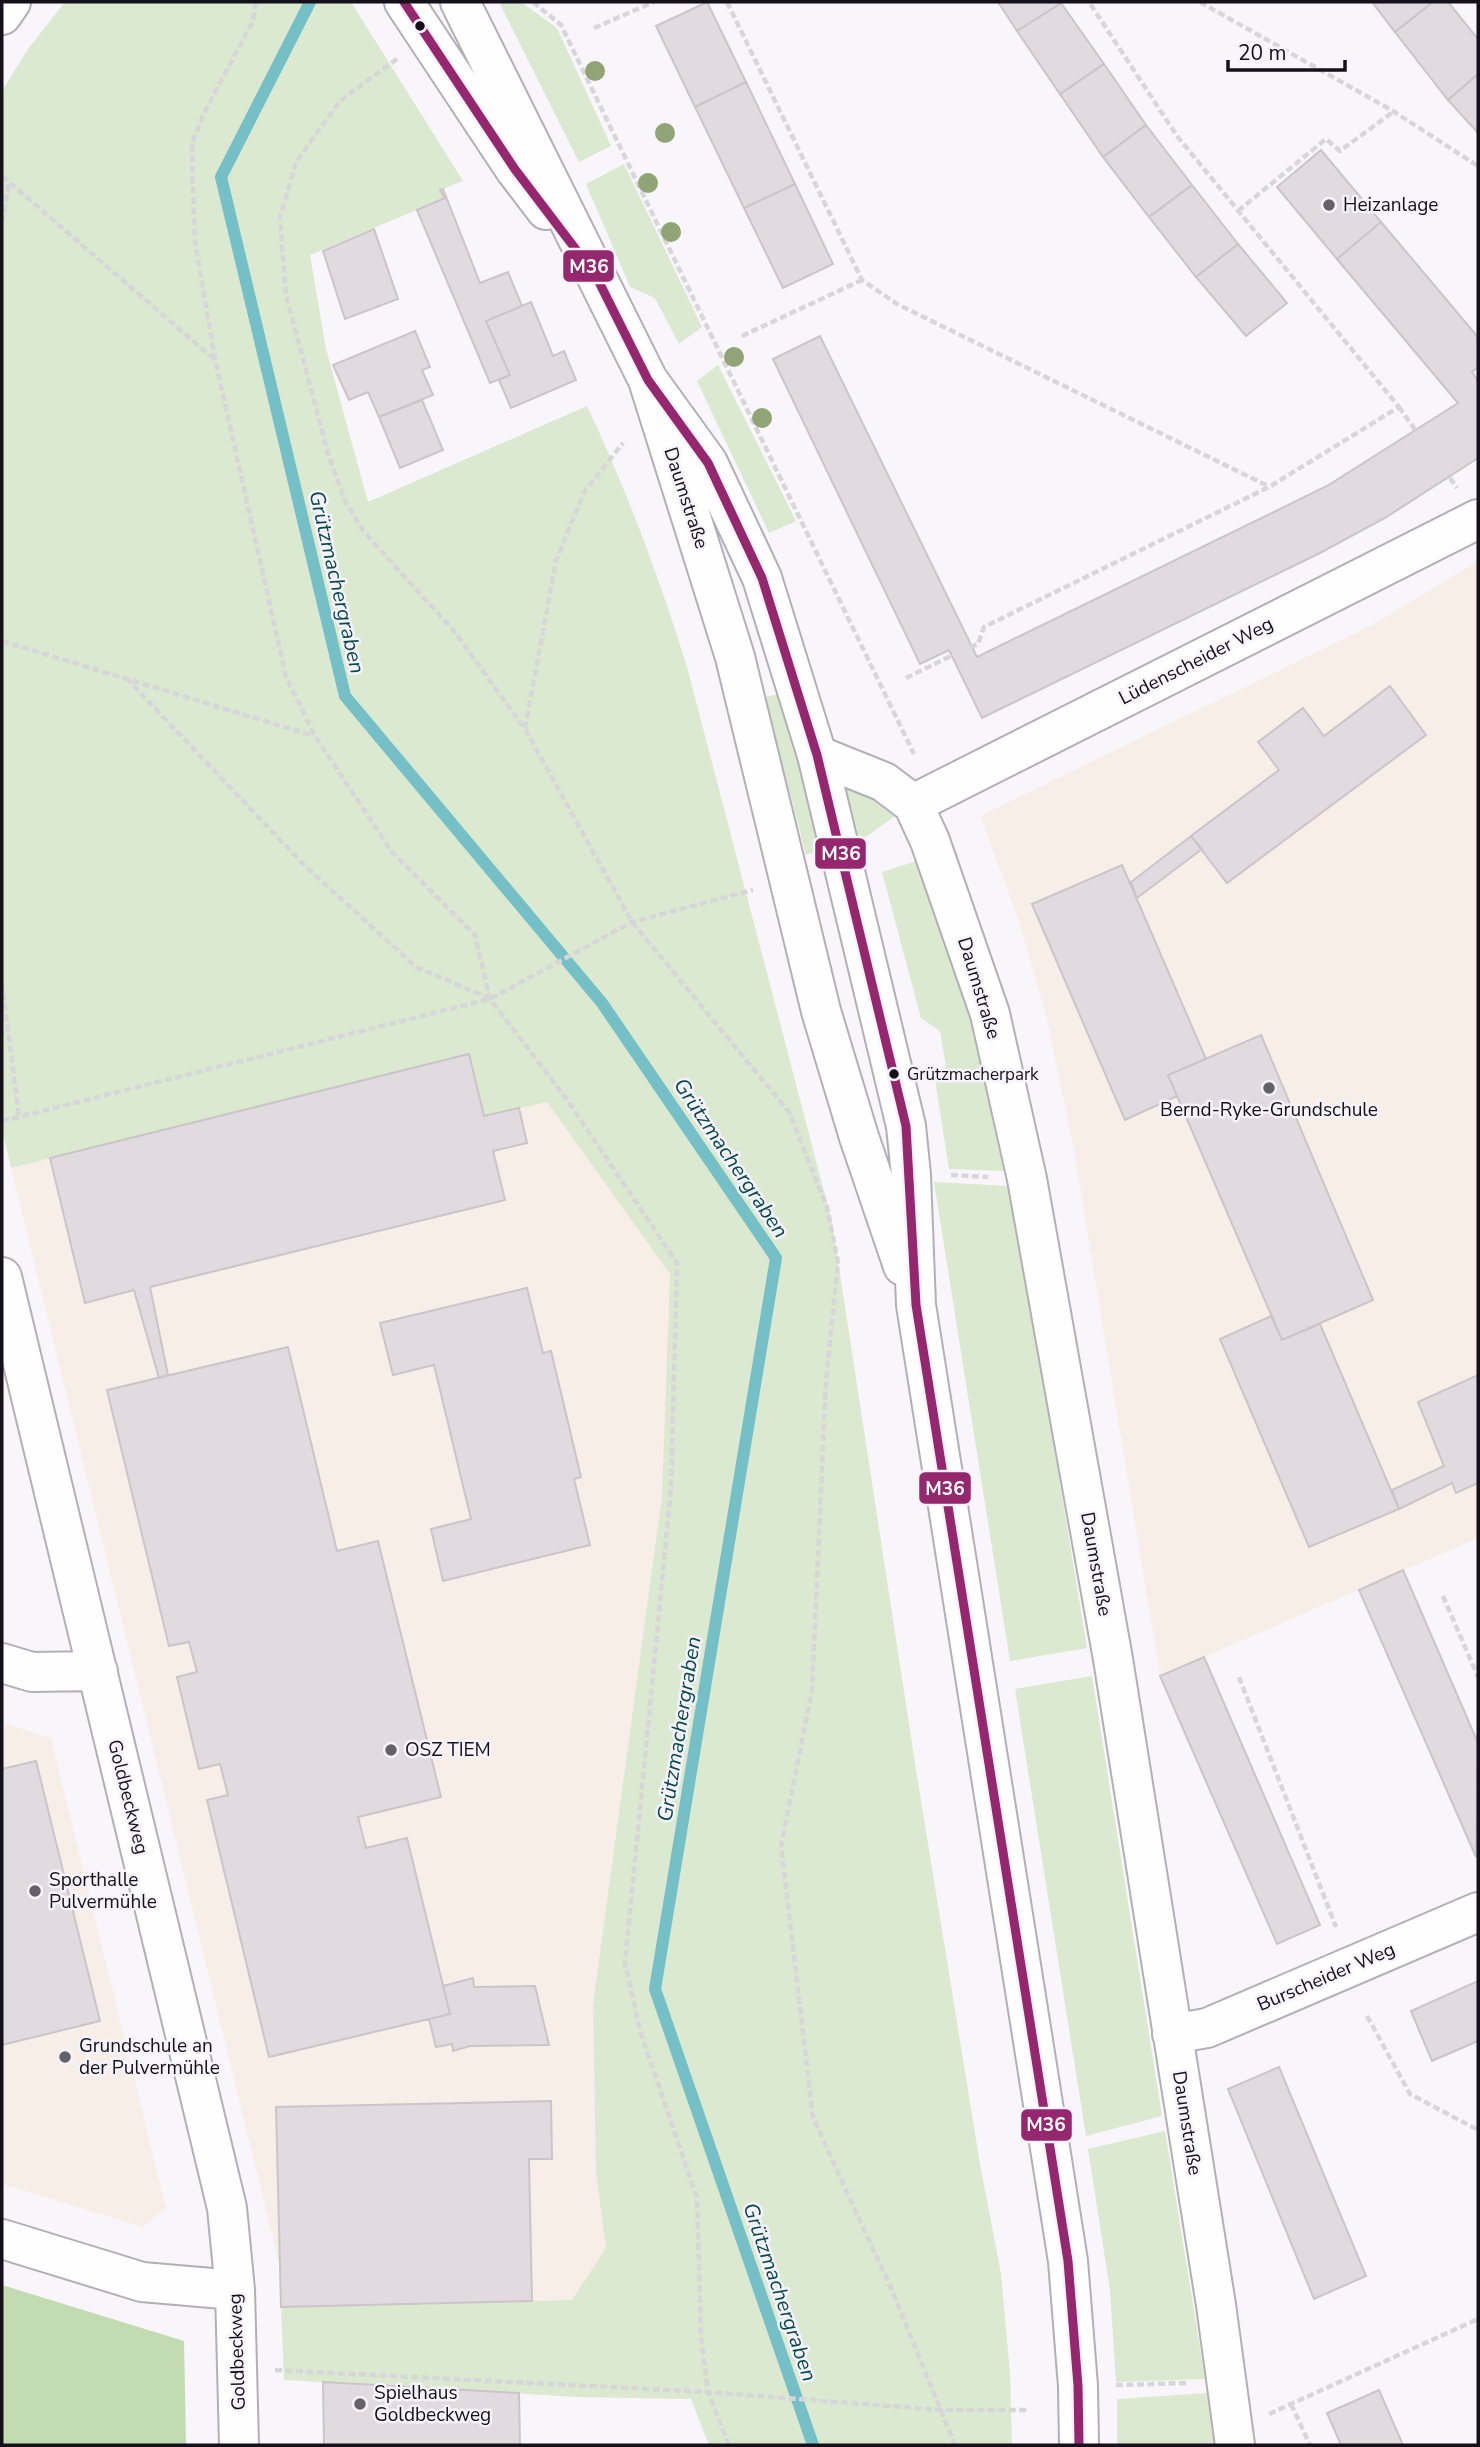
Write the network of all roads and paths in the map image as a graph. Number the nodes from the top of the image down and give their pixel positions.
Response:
1 (11, 2) edge
2 (256, 2) edge
3 (404, 2) edge
4 (460, 2) edge
5 (533, 2) edge
6 (654, 2) edge
7 (727, 2) edge
8 (1089, 2) edge
9 (1200, 2) edge
10 (2, 15) edge
11 (594, 28) dead end
12 (401, 55) dead end
13 (1393, 111) junction
14 (1478, 166) edge
15 (2, 176) edge
16 (9, 182) junction
17 (1238, 211) junction
18 (2, 222) edge
19 (596, 276) junction
20 (862, 280) junction
21 (742, 336) dead end
22 (215, 359) junction
23 (648, 380) junction
24 (1399, 407) junction
25 (1416, 430) dead end
26 (623, 443) dead end
27 (1269, 487) junction
28 (1478, 519) edge
29 (2, 641) edge
30 (970, 647) dead end
31 (953, 656) dead end
32 (126, 678) junction
33 (906, 678) dead end
34 (525, 729) junction
35 (315, 736) junction
36 (817, 755) junction
37 (913, 804) junction
38 (761, 888) dead end
39 (632, 922) junction
40 (2, 983) edge
41 (490, 999) junction
42 (19, 1116) junction
43 (2, 1121) edge
44 (944, 1175) dead end
45 (1027, 1179) junction
46 (2, 1277) edge
47 (916, 1305) junction
48 (1443, 1596) dead end
49 (2, 1663) edge
50 (98, 1671) junction
51 (1239, 1677) dead end
52 (1478, 1677) edge
53 (1478, 1912) edge
54 (1336, 1927) dead end
55 (1367, 2015) dead end
56 (1172, 2035) junction
57 (1478, 2130) edge
58 (2, 2239) edge
59 (235, 2290) junction
60 (1478, 2319) edge
61 (239, 2369) junction
62 (1227, 2382) junction
63 (1078, 2386) junction
64 (708, 2392) junction
65 (1291, 2404) junction
66 (942, 2410) junction
67 (1028, 2410) dead end
68 (1235, 2437) edge
69 (239, 2445) edge
70 (729, 2445) edge
71 (955, 2445) edge
72 (1079, 2445) edge
73 (1310, 2445) edge

1 - 10 street
2 - 22 path
3 - 19 street, Daumstraße
4 - 19 street, Daumstraße
5 - 37 path
6 - 11 path
7 - 20 path
8 - 17 path
9 - 13 path
12 - 34 path
13 - 14 path
13 - 17 path
15 - 16 path
16 - 18 path
16 - 22 path
17 - 24 path
19 - 23 street, Daumstraße
20 - 21 path
20 - 27 path
22 - 35 path
23 - 36 street, Daumstraße
23 - 47 street, Daumstraße
24 - 25 path
24 - 27 path
26 - 34 path
27 - 30 path
28 - 37 street, Lüdenscheider Weg
29 - 32 path
31 - 33 path
32 - 35 path
32 - 41 path
34 - 39 path
35 - 41 path
36 - 37 street, Daumstraße
36 - 47 street, Daumstraße
37 - 45 street, Daumstraße
38 - 39 path
39 - 41 path
39 - 66 path
40 - 42 path
41 - 42 path
41 - 64 path
42 - 43 path
44 - 45 path
45 - 56 street, Daumstraße
46 - 50 street, Goldbeckweg
47 - 63 street, Daumstraße
48 - 52 path
49 - 50 street
50 - 59 street, Goldbeckweg
51 - 54 path
53 - 56 street, Burscheider Weg
55 - 57 path
56 - 62 street, Daumstraße
58 - 59 street
59 - 61 street, Goldbeckweg
60 - 65 path
61 - 64 path
61 - 69 street, Goldbeckweg
62 - 63 path
62 - 68 street, Daumstraße
63 - 72 street, Daumstraße
64 - 66 path
64 - 70 path
65 - 68 path
65 - 73 path
66 - 67 path
66 - 71 path

